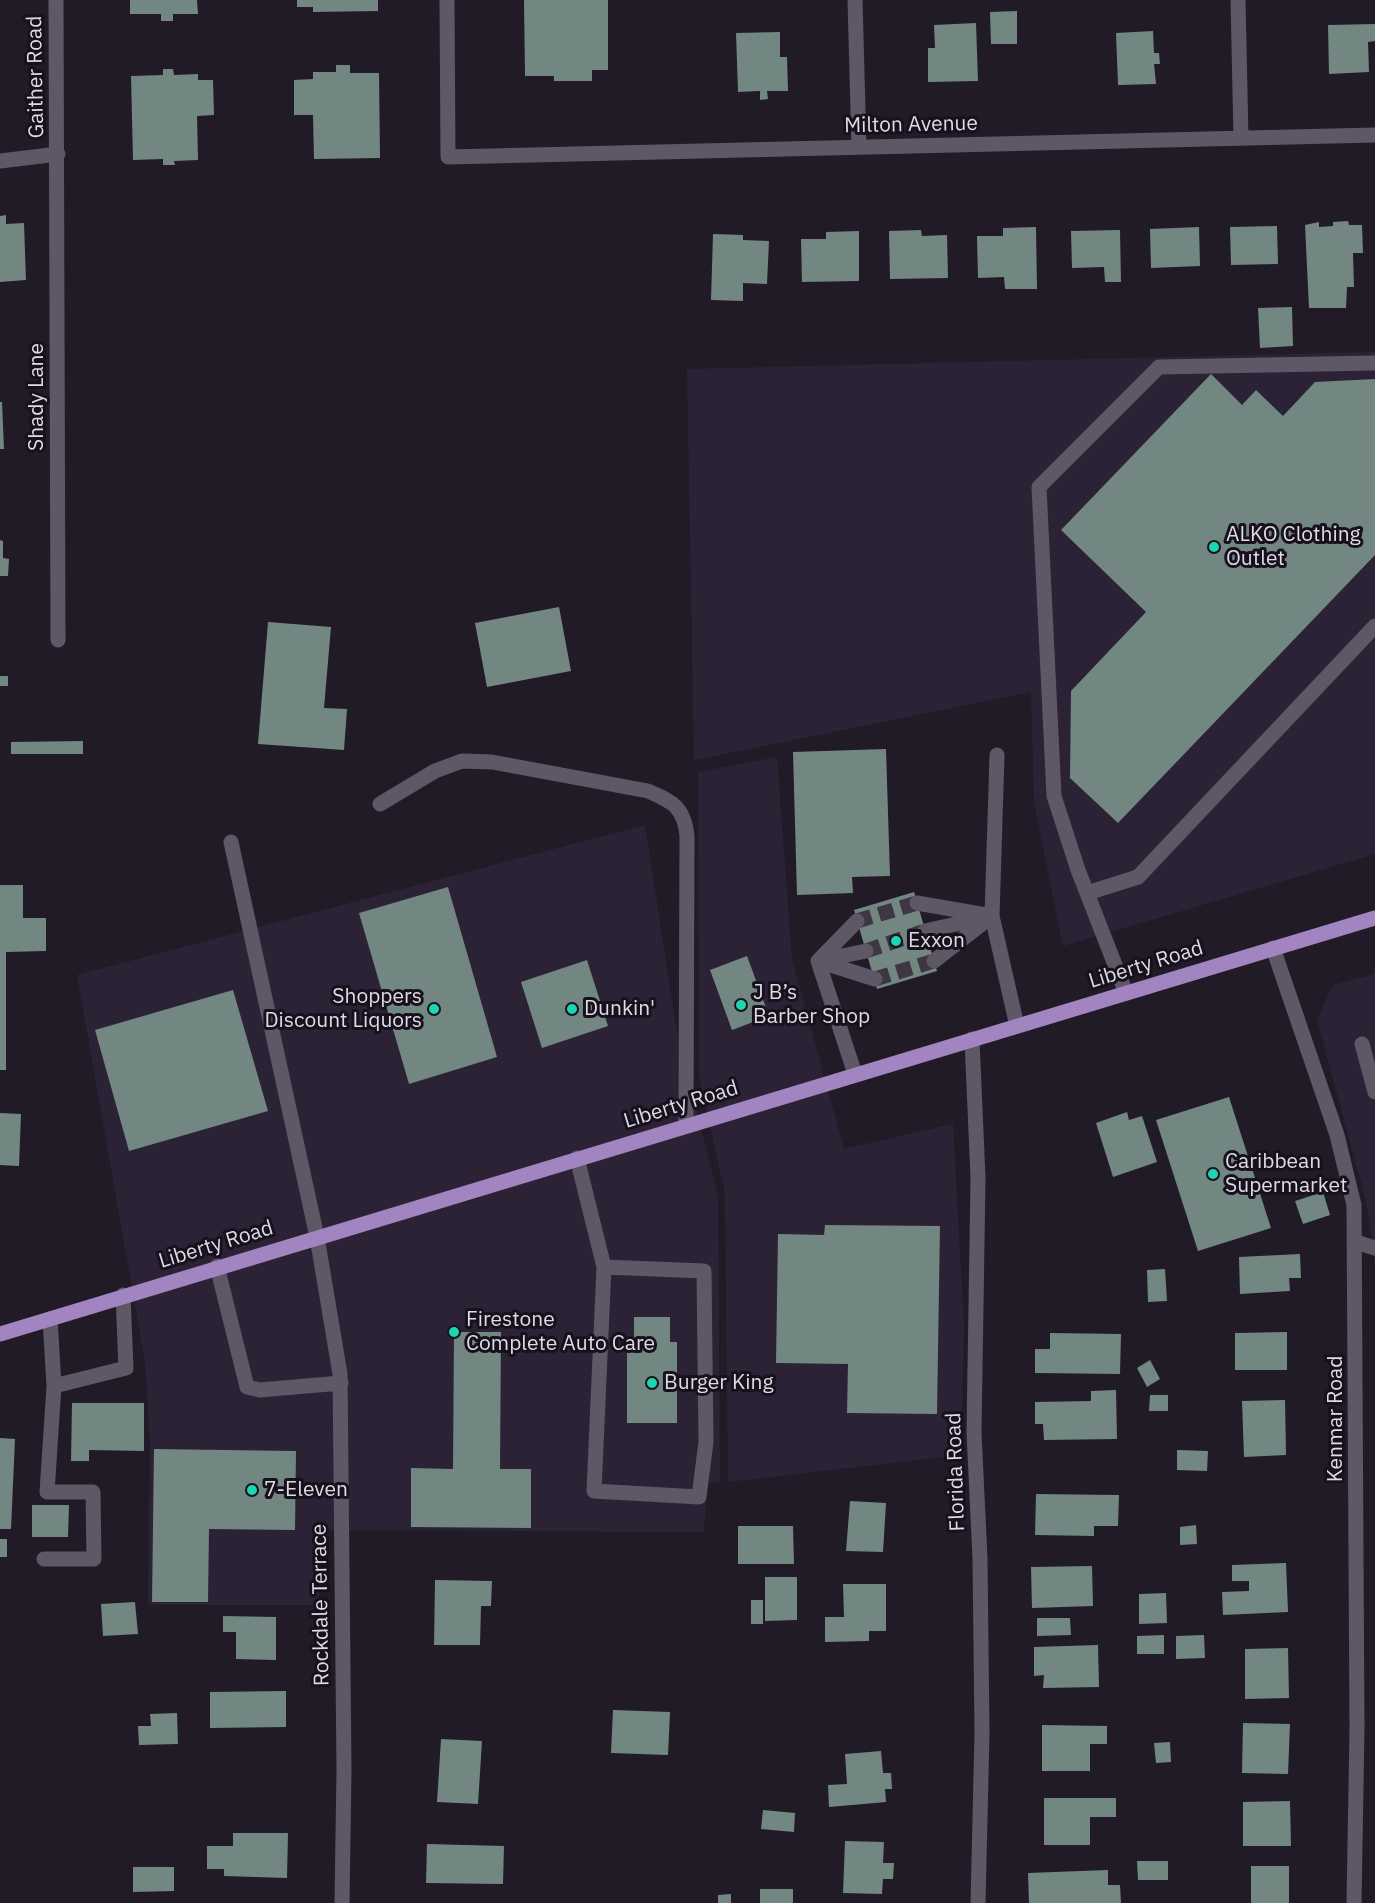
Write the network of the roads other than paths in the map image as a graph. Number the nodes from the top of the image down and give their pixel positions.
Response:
1 (56, 0) edge
2 (447, 0) edge
3 (855, 0) edge
4 (1238, 0) edge
5 (1375, 135) edge
6 (1241, 138) junction
7 (859, 147) junction
8 (58, 154) junction
9 (0, 161) edge
10 (1375, 363) edge
11 (1375, 626) edge
12 (58, 640) dead end
13 (997, 755) dead end
14 (380, 804) dead end
15 (231, 842) dead end
16 (1087, 893) junction
17 (917, 903) tunnel mouth
18 (992, 916) junction
19 (1375, 918) edge
20 (857, 921) tunnel mouth
21 (926, 931) tunnel mouth
22 (1273, 948) junction
23 (866, 951) tunnel mouth
24 (818, 961) junction
25 (934, 961) tunnel mouth
26 (874, 979) tunnel mouth
27 (1126, 993) junction
28 (1017, 1026) junction
29 (972, 1039) junction
30 (1362, 1044) dead end
31 (855, 1074) junction
32 (1375, 1092) edge
33 (686, 1125) junction
34 (577, 1158) junction
35 (317, 1237) junction
36 (1356, 1242) junction
37 (1375, 1248) edge
38 (217, 1266) junction
39 (604, 1267) junction
40 (123, 1295) junction
41 (51, 1319) junction
42 (0, 1334) edge
43 (340, 1383) junction
44 (54, 1386) junction
45 (44, 1559) dead end
46 (342, 1903) edge
47 (978, 1903) edge
48 (1354, 1903) edge

1 - 8 street, Gaither Road
2 - 7 street, Milton Avenue
3 - 7 street
4 - 6 street
5 - 6 street, Milton Avenue
6 - 7 street, Milton Avenue
8 - 9 street
8 - 12 street, Shady Lane
10 - 16 street
11 - 16 street
13 - 18 street
14 - 33 street
15 - 35 street, Rockdale Terrace
16 - 27 street
17 - 18 street
18 - 21 street
18 - 25 street
18 - 28 street
19 - 22 main road, Liberty Road
20 - 24 street
22 - 27 main road, Liberty Road
22 - 36 street, Kenmar Road
23 - 24 street
24 - 26 street
24 - 31 street
27 - 28 main road, Liberty Road
28 - 29 main road, Liberty Road
29 - 31 main road, Liberty Road
29 - 47 street, Florida Road
30 - 32 street
31 - 33 main road, Liberty Road
33 - 34 main road, Liberty Road
34 - 35 main road, Liberty Road
34 - 39 street
35 - 38 main road, Liberty Road
35 - 43 street, Rockdale Terrace
36 - 37 street
36 - 48 street, Kenmar Road
38 - 40 main road, Liberty Road
38 - 43 street
39 - 39 street
40 - 41 main road, Liberty Road
40 - 44 street
41 - 42 main road, Liberty Road
41 - 44 street
43 - 46 street, Rockdale Terrace
44 - 45 street

